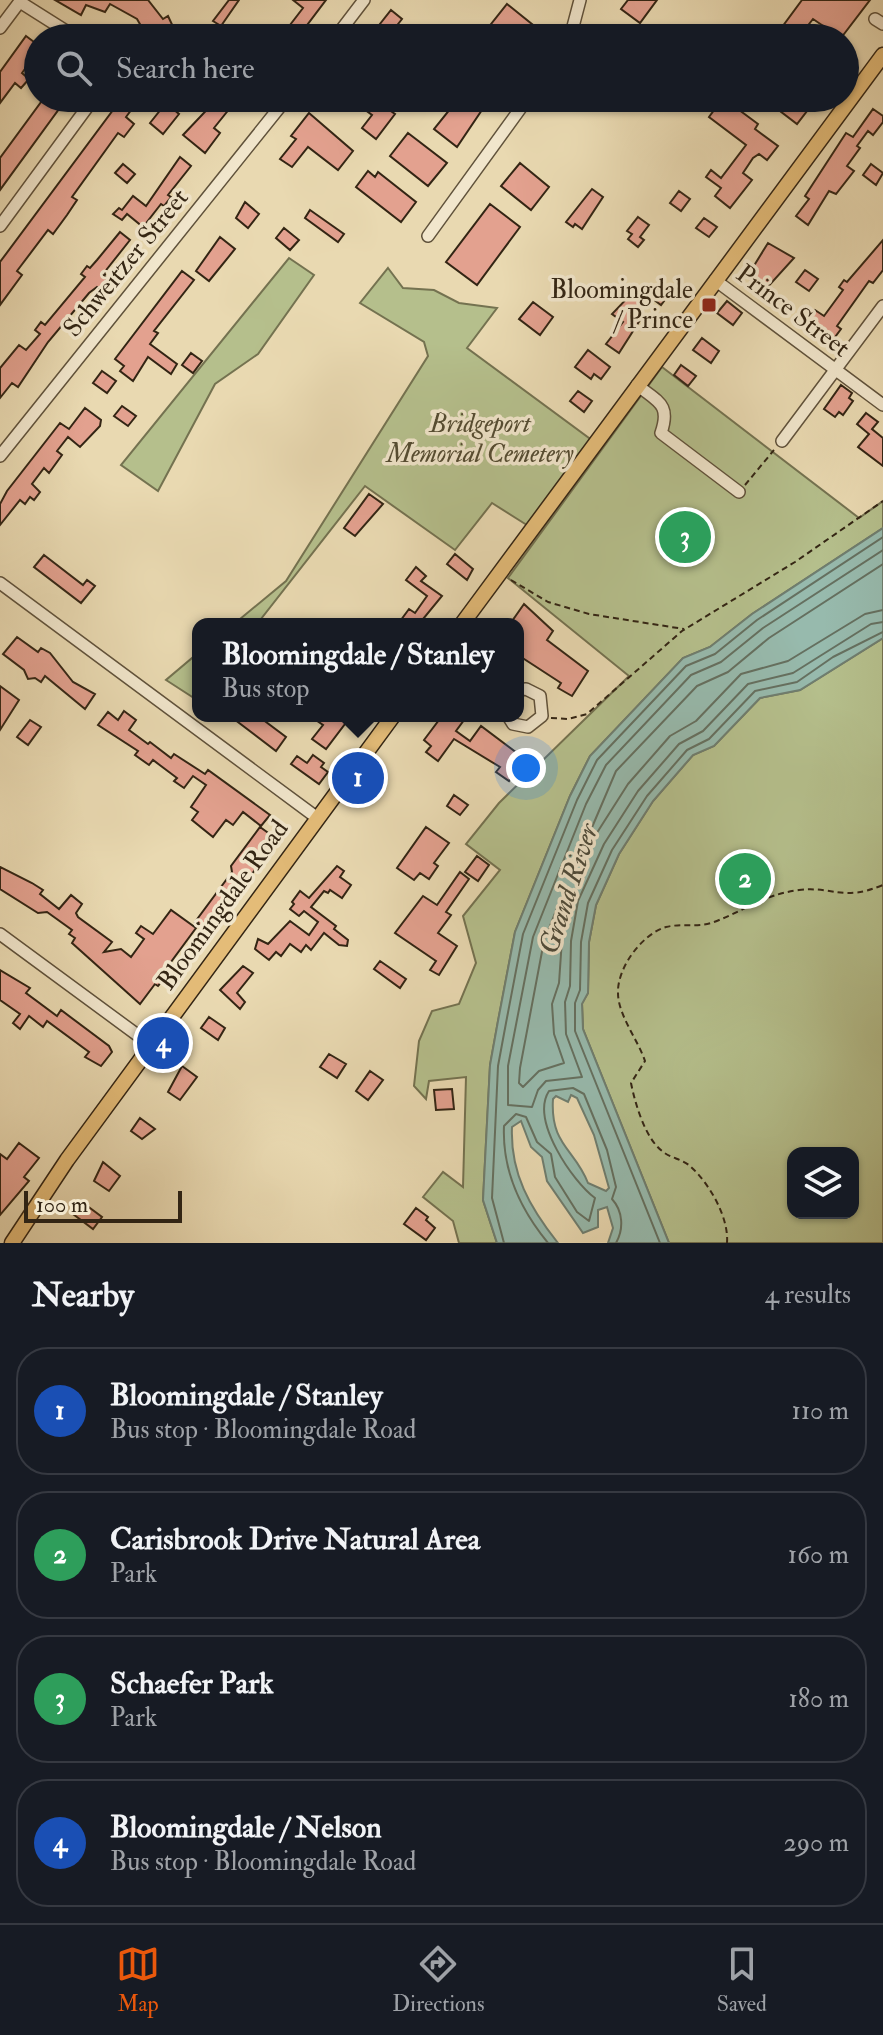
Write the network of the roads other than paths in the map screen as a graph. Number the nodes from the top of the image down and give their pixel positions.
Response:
1 (364, 0) edge
2 (580, 0) edge
3 (20, 1) edge
4 (55, 24) edge
5 (346, 24) edge
6 (574, 24) edge
7 (0, 28) edge
8 (883, 55) edge
9 (859, 87) edge
10 (84, 112) edge
11 (276, 112) edge
12 (518, 112) edge
13 (840, 112) edge
14 (0, 226) edge
15 (428, 236) dead end
16 (715, 280) junction
17 (883, 306) edge
18 (835, 370) junction
19 (637, 385) junction
20 (883, 405) edge
21 (782, 441) road end
22 (0, 456) edge
23 (739, 492) road end
24 (0, 583) edge
25 (466, 618) edge
26 (524, 689) edge
27 (388, 722) edge
28 (512, 722) edge
29 (316, 817) junction
30 (0, 934) edge
31 (151, 1045) junction
32 (12, 1243) edge

1 - 5 street
2 - 6 street
3 - 4 street
3 - 7 street
8 - 9 main road
10 - 14 street
11 - 22 street, Schweitzer Street
12 - 15 street
13 - 16 main road
16 - 18 street, Prince Street
16 - 19 main road
17 - 18 street
18 - 20 street, Prince Street
18 - 21 street
19 - 23 street
19 - 25 main road
24 - 29 street
26 - 28 street
27 - 29 main road, Bloomingdale Road
29 - 31 main road, Bloomingdale Road
30 - 31 street
31 - 32 main road, Bloomingdale Road

